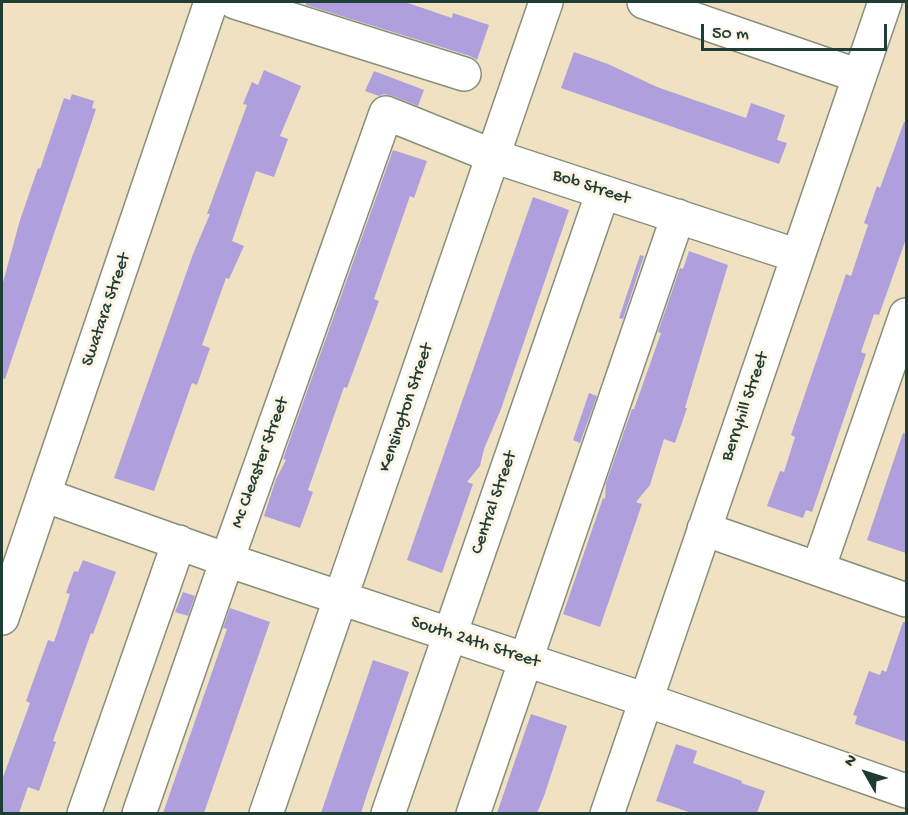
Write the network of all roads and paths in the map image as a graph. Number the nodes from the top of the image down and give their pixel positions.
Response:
1 (212, 2) edge
2 (235, 2) edge
3 (546, 2) edge
4 (644, 2) edge
5 (885, 2) edge
6 (464, 74) dead end
7 (859, 76) junction
8 (386, 113) joint
9 (494, 156) junction
10 (603, 192) junction
11 (678, 216) junction
12 (798, 256) junction
13 (906, 315) edge
14 (44, 495) junction
15 (704, 529) junction
16 (179, 542) junction
17 (227, 560) junction
18 (818, 569) junction
19 (340, 599) junction
20 (906, 600) edge
21 (2, 618) edge
22 (450, 634) junction
23 (526, 660) junction
24 (646, 700) junction
25 (906, 791) edge
26 (84, 813) edge
27 (139, 813) edge
28 (266, 813) edge
29 (388, 813) edge
30 (473, 813) edge
31 (607, 813) edge

1 - 14 street, Swatara Street
2 - 6 street
3 - 9 street, Kensington Street
4 - 7 street
5 - 7 street, Berryhill Street
7 - 12 street, Berryhill Street
8 - 9 street, Bob Street
8 - 17 street, Mc Cleaster Street
9 - 10 street, Bob Street
9 - 19 street, Kensington Street
10 - 11 street, Bob Street
10 - 22 street, Central Street
11 - 12 street, Bob Street
11 - 23 street
12 - 15 street, Berryhill Street
13 - 18 street
14 - 16 street, South 24th Street
14 - 21 street, Swatara Street
15 - 18 street
15 - 24 street, Berryhill Street
16 - 17 street, South 24th Street
16 - 26 street
17 - 19 street, South 24th Street
17 - 27 street, Mc Cleaster Street
18 - 20 street
19 - 22 street, South 24th Street
19 - 28 street, Kensington Street
22 - 23 street, South 24th Street
22 - 29 street, Central Street
23 - 24 street, South 24th Street
23 - 30 street
24 - 25 street, South 24th Street
24 - 31 street, Berryhill Street

